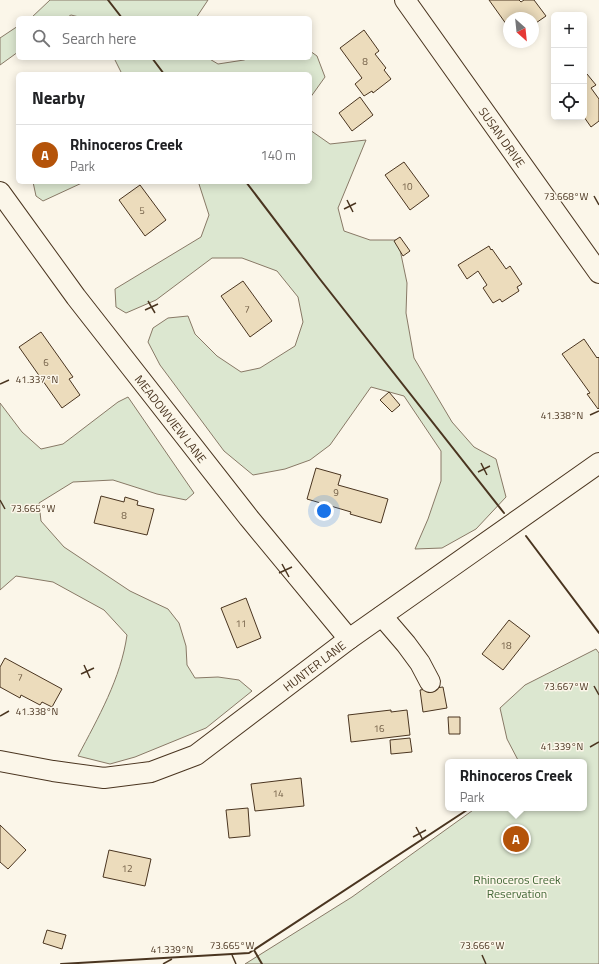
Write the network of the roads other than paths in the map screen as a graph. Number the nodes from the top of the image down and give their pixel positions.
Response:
1 (405, 0) edge
2 (0, 192) edge
3 (599, 273) edge
4 (599, 463) edge
5 (382, 616) junction
6 (349, 639) junction
7 (430, 682) dead end
8 (0, 761) edge

1 - 3 street, SUSAN DRIVE
2 - 6 street, MEADOWVIEW LANE
4 - 5 street, HUNTER LANE
5 - 6 street, HUNTER LANE
5 - 7 street
6 - 8 street, HUNTER LANE

